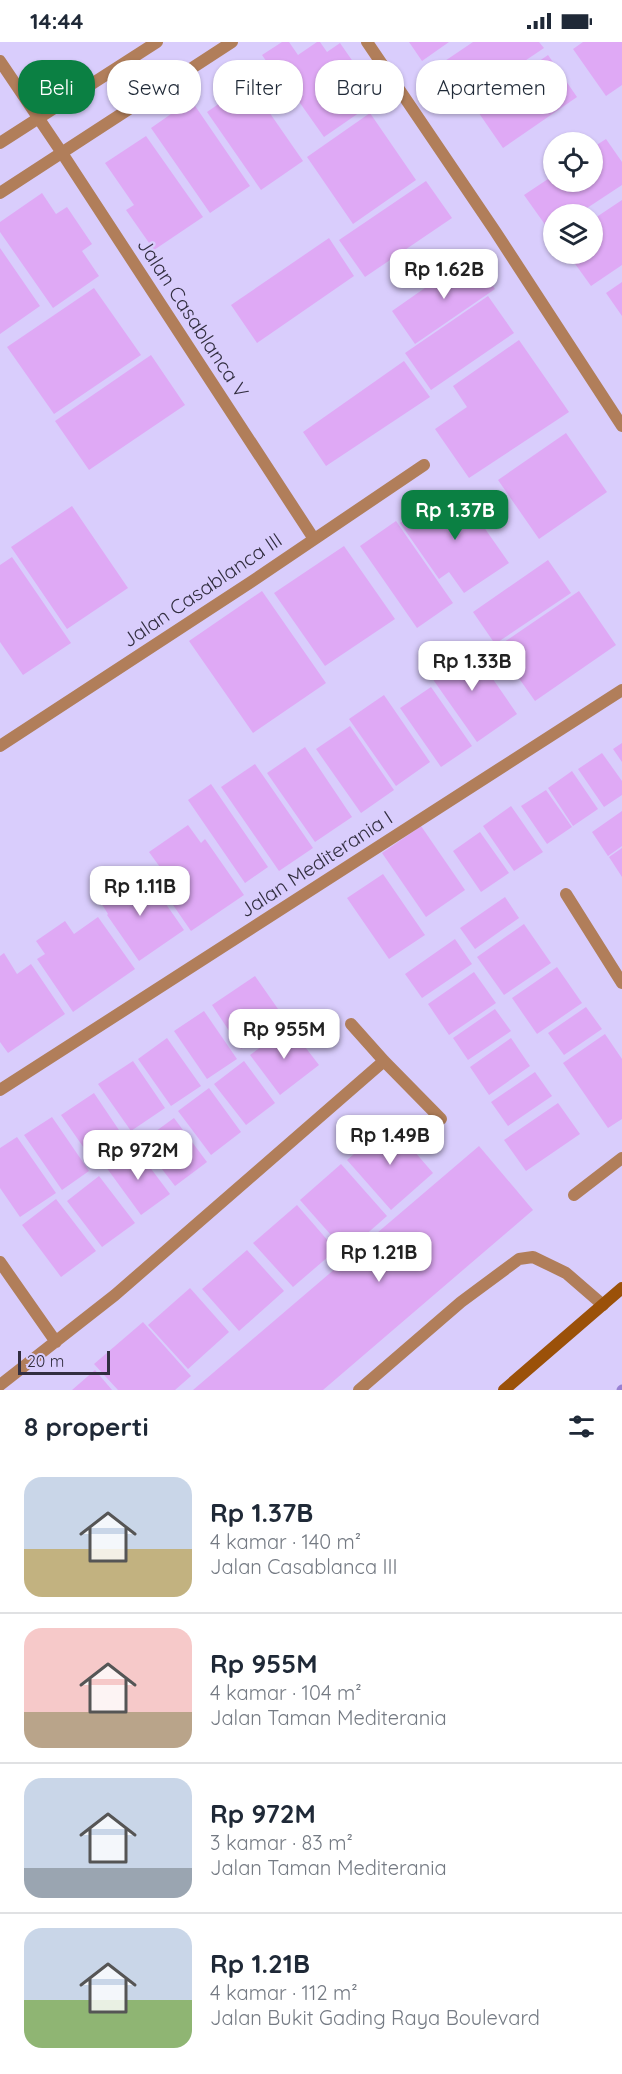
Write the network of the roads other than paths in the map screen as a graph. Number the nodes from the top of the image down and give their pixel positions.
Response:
1 (157, 42) edge
2 (232, 42) edge
3 (367, 42) edge
4 (0, 61) edge
5 (39, 119) junction
6 (0, 143) edge
7 (62, 153) junction
8 (0, 193) edge
9 (622, 426) edge
10 (424, 465) dead end
11 (314, 538) junction
12 (622, 690) edge
13 (0, 746) edge
14 (566, 894) dead end
15 (622, 983) edge
16 (351, 1024) dead end
17 (384, 1060) junction
18 (0, 1090) edge
19 (441, 1119) dead end
20 (622, 1158) edge
21 (574, 1195) dead end
22 (0, 1262) edge
23 (622, 1288) edge
24 (603, 1305) junction
25 (56, 1342) junction
26 (0, 1385) edge
27 (359, 1390) edge
28 (504, 1390) edge

1 - 5 street
2 - 7 street
3 - 9 street
4 - 5 street, Jalan Casablanca V
5 - 6 street
5 - 7 street, Jalan Casablanca V
7 - 8 street
7 - 11 street, Jalan Casablanca V
10 - 11 street, Jalan Casablanca III
11 - 13 street, Jalan Casablanca III
12 - 18 street, Jalan Mediterania I
14 - 15 street
16 - 17 street
17 - 19 street
17 - 25 street
20 - 21 street
22 - 25 street
23 - 24 street
24 - 27 street
24 - 28 street
25 - 26 street

